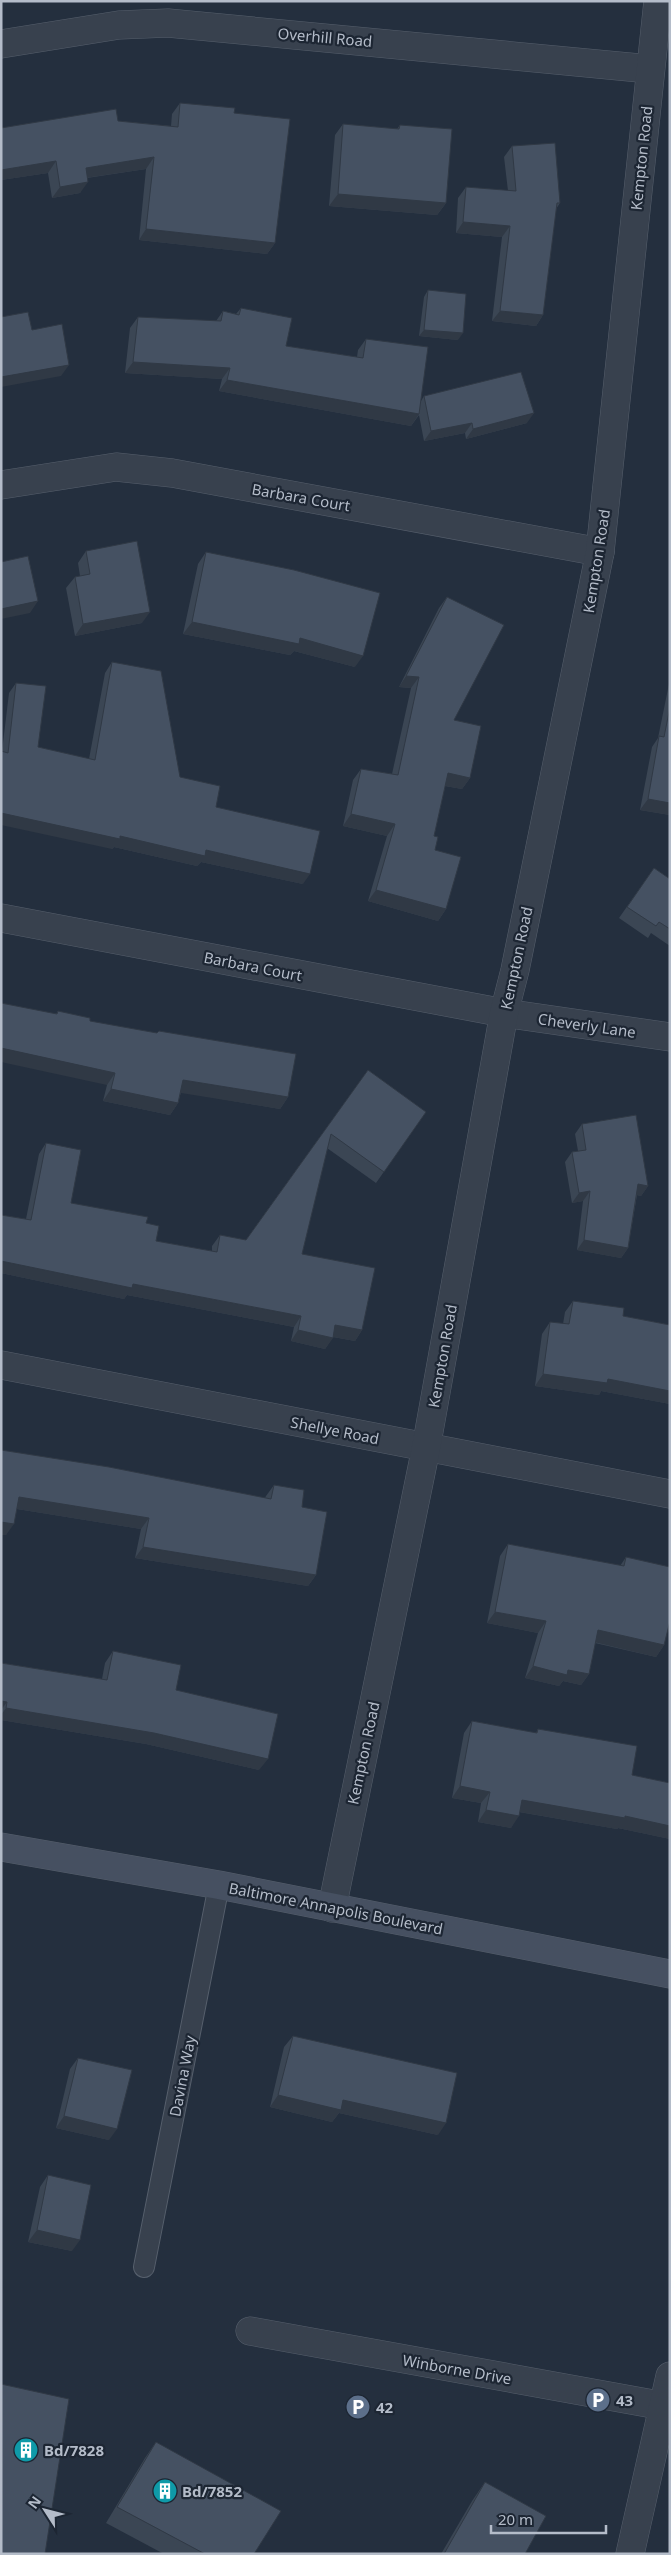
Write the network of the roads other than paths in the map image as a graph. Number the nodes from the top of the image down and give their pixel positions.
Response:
1 (658, 1) edge
2 (1, 44) edge
3 (650, 69) junction
4 (1, 485) edge
5 (600, 552) junction
6 (1, 918) edge
7 (504, 1013) junction
8 (670, 1037) edge
9 (1, 1366) edge
10 (426, 1448) junction
11 (670, 1494) edge
12 (1, 1847) edge
13 (219, 1885) junction
14 (332, 1908) junction
15 (670, 1974) edge
16 (144, 2267) dead end
17 (250, 2331) dead end
18 (670, 2376) edge
19 (664, 2406) junction
20 (630, 2554) edge

1 - 3 street, Kempton Road
2 - 3 street, Overhill Road
3 - 5 street, Kempton Road
4 - 5 street, Barbara Court
5 - 7 street, Kempton Road
6 - 7 street, Barbara Court
7 - 8 street, Cheverly Lane
7 - 10 street, Kempton Road
9 - 10 street, Shellye Road
10 - 11 street, Shellye Road
10 - 14 street, Kempton Road
12 - 13 main road, Baltimore Annapolis Boulevard
13 - 14 main road, Baltimore Annapolis Boulevard
13 - 16 lane, Davina Way
14 - 15 main road, Baltimore Annapolis Boulevard
17 - 19 street, Winborne Drive
18 - 19 street
19 - 20 street

